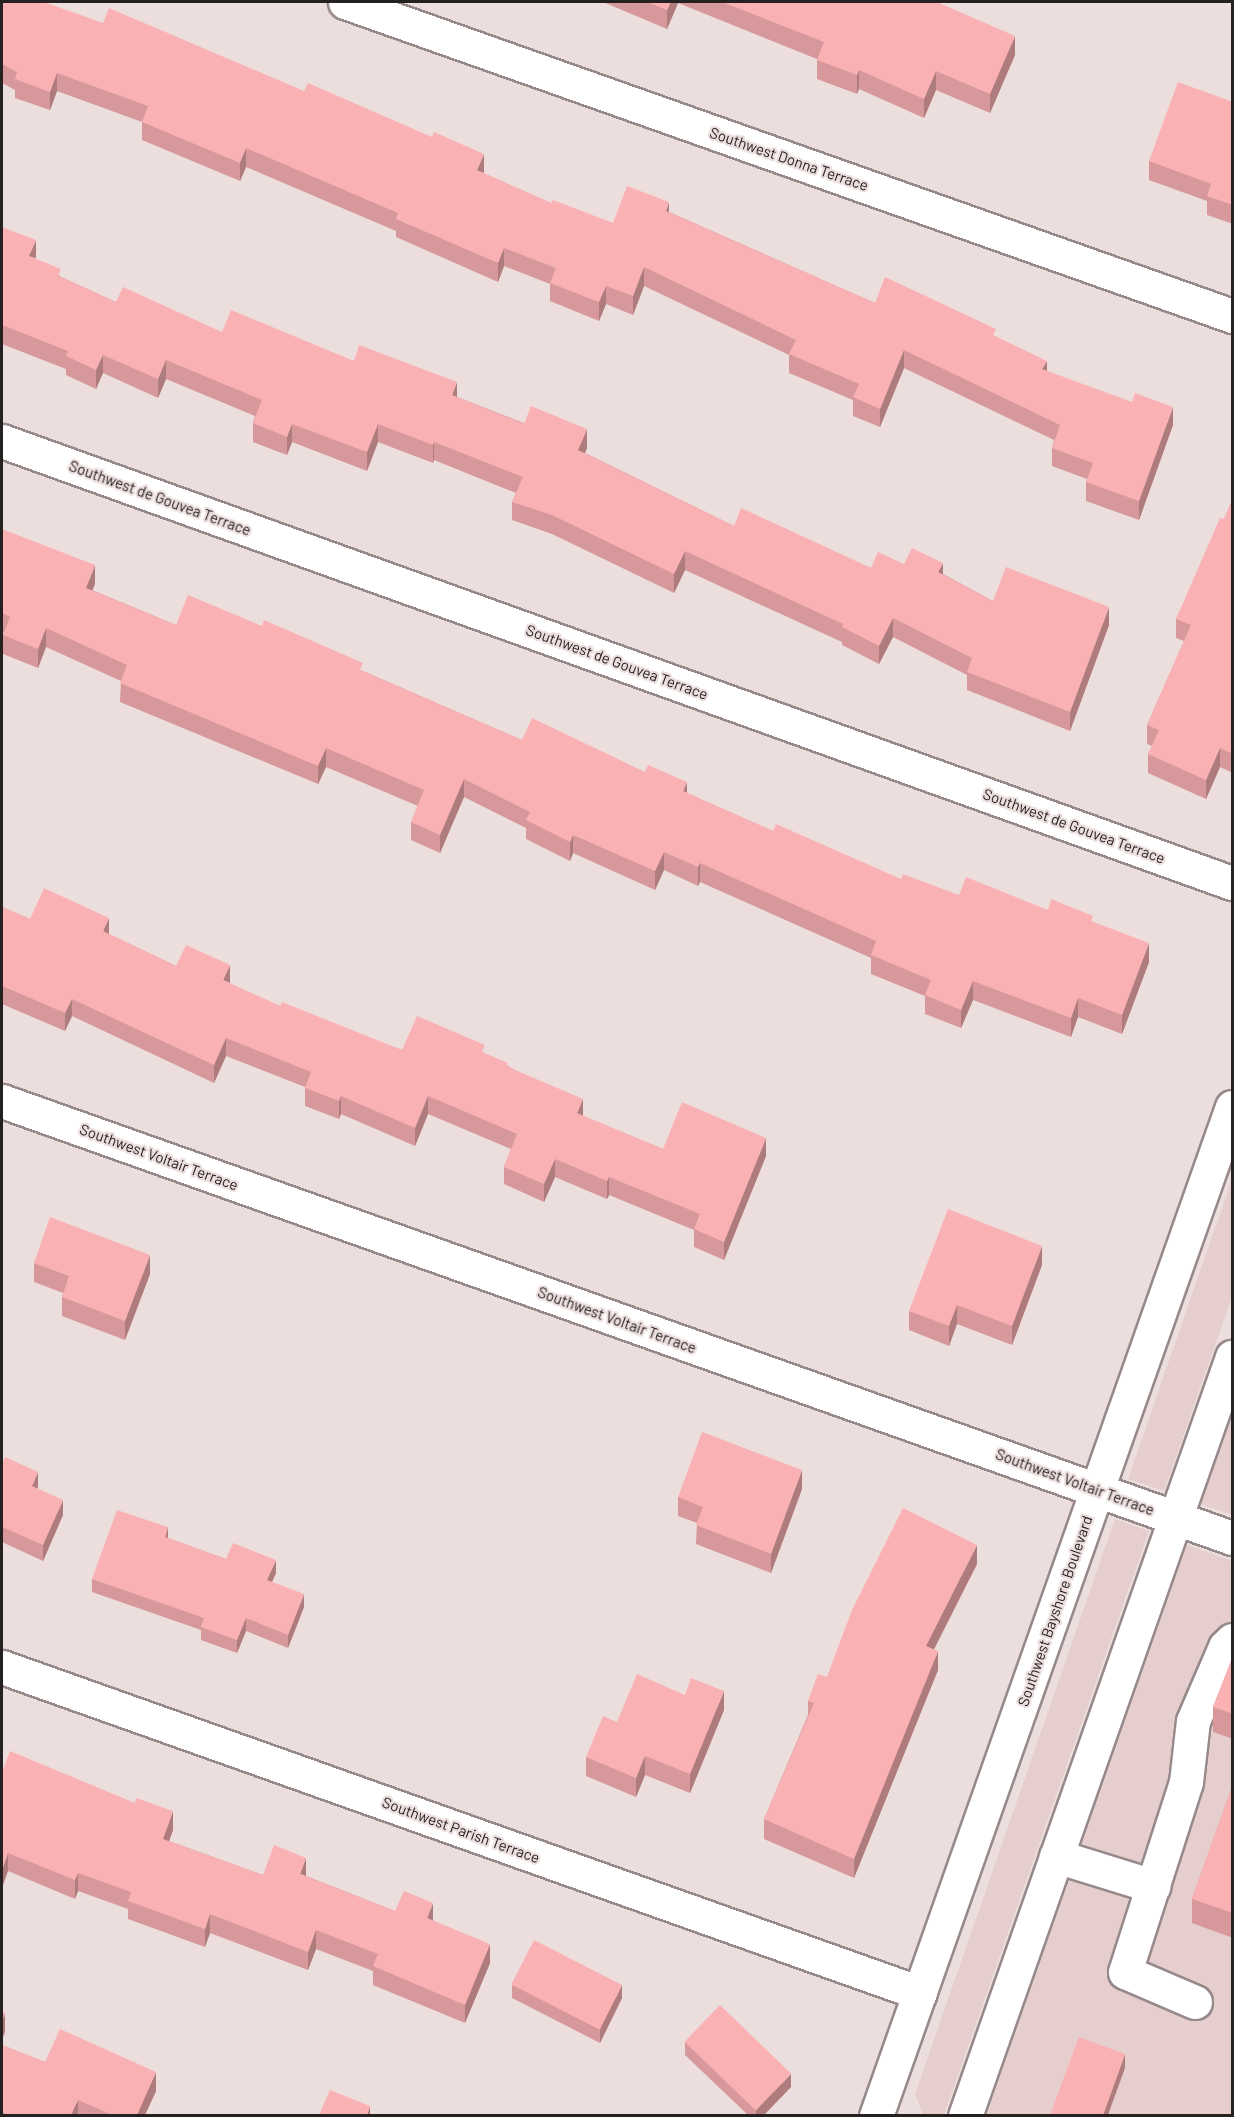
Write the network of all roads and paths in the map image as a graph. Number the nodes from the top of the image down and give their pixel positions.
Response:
1 (345, 2) edge
2 (1233, 316) edge
3 (2, 441) edge
4 (1233, 883) edge
5 (2, 1101) edge
6 (1233, 1107) edge
7 (1233, 1357) edge
8 (1098, 1490) junction
9 (1175, 1518) junction
10 (1233, 1538) edge
11 (1233, 1640) edge
12 (2, 1667) edge
13 (1056, 1856) junction
14 (1153, 1886) junction
15 (920, 1993) junction
16 (1195, 2002) dead end
17 (888, 2082) junction
18 (876, 2115) edge
19 (900, 2115) edge
20 (965, 2115) edge

1 - 2 street, Southwest Donna Terrace
3 - 4 street, Southwest de Gouvea Terrace
5 - 8 street, Southwest Voltair Terrace
6 - 8 street, Southwest Bayshore Boulevard
7 - 9 street
8 - 9 street, Southwest Voltair Terrace
8 - 15 street, Southwest Bayshore Boulevard
9 - 10 street, Southwest Voltair Terrace
9 - 13 street
11 - 14 street
12 - 15 street, Southwest Parish Terrace
13 - 14 street
13 - 20 street
14 - 16 street
15 - 17 street, Southwest Bayshore Boulevard
17 - 18 street, Southwest Bayshore Boulevard
17 - 19 street

